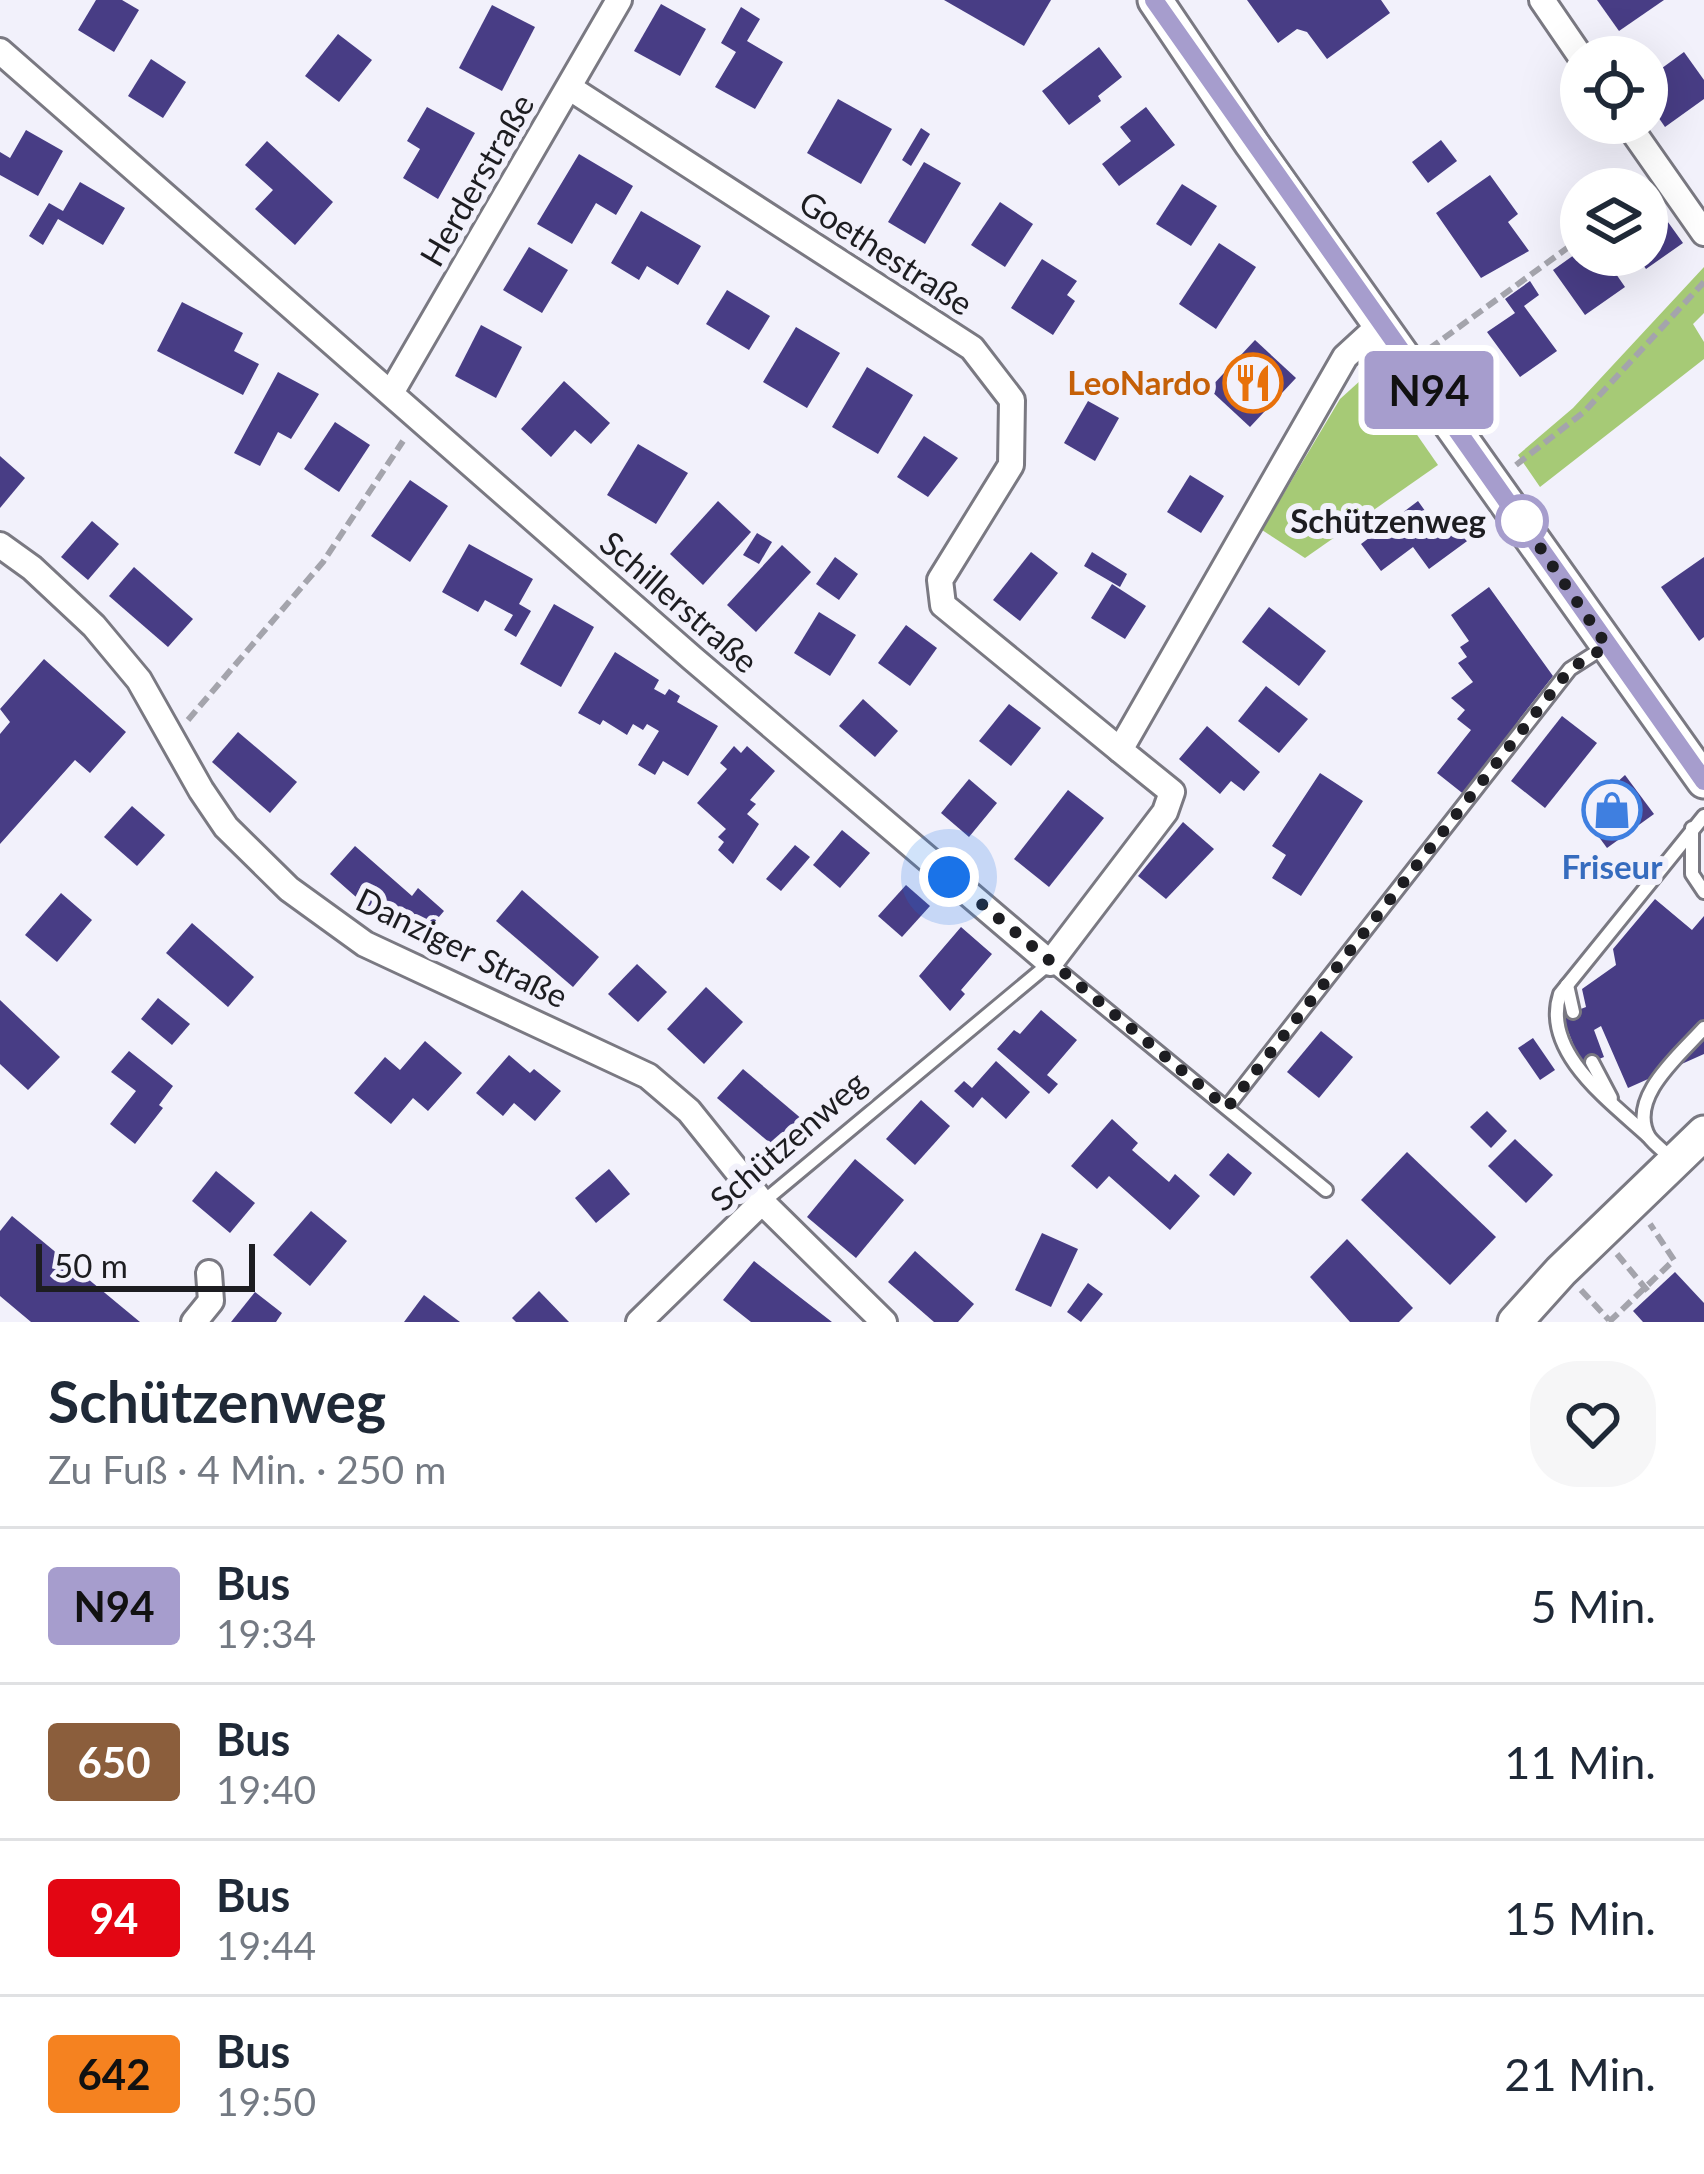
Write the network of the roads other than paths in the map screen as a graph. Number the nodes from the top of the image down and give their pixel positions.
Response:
1 (619, 0) edge
2 (1155, 0) edge
3 (1541, 0) edge
4 (1566, 36) edge
5 (0, 51) edge
6 (570, 88) junction
7 (1642, 144) edge
8 (1704, 233) edge
9 (1382, 323) junction
10 (391, 393) junction
11 (0, 545) edge
12 (1607, 646) junction
13 (1120, 750) junction
14 (1704, 781) edge
15 (1704, 816) edge
16 (1692, 827) junction
17 (1704, 892) edge
18 (1050, 963) junction
19 (1567, 985) junction
20 (1574, 1012) dead end
21 (1704, 1028) edge
22 (1592, 1062) dead end
23 (1616, 1107) junction
24 (1227, 1108) junction
25 (1704, 1132) edge
26 (1648, 1136) junction
27 (1676, 1162) junction
28 (1326, 1190) dead end
29 (762, 1202) junction
30 (209, 1273) dead end
31 (194, 1322) edge
32 (639, 1322) edge
33 (884, 1322) edge
34 (1515, 1322) edge

1 - 6 street, Herderstraße
2 - 9 main road
3 - 4 street
5 - 10 street, Schillerstraße
6 - 10 street, Herderstraße
6 - 13 street, Goethestraße
7 - 8 street
9 - 12 main road
9 - 13 street
10 - 18 street, Schillerstraße
11 - 29 street, Danziger Straße
12 - 14 main road
12 - 24 lane
13 - 18 street, Schützenweg
15 - 16 lane
16 - 17 lane
16 - 19 lane
18 - 24 lane, Schillerstraße
18 - 29 lane, Schützenweg
19 - 20 lane
19 - 23 lane
21 - 26 lane
22 - 23 lane
23 - 26 lane
24 - 28 lane, Schillerstraße
25 - 27 main road
26 - 27 lane
27 - 34 main road
29 - 32 street, Schützenweg
29 - 33 street, Danziger Straße
30 - 31 street

